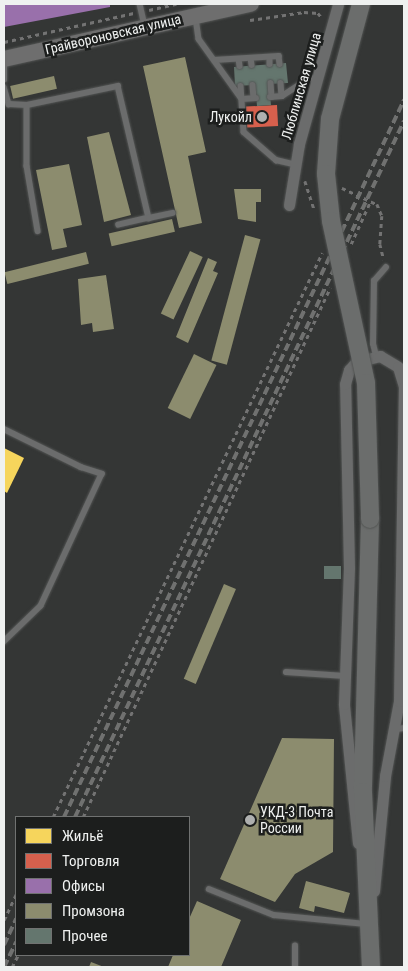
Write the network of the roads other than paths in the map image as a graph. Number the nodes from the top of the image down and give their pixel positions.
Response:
1 (140, 4) edge
2 (251, 4) edge
3 (338, 4) edge
4 (361, 4) edge
5 (196, 16) junction
6 (144, 19) junction
7 (270, 57) junction
8 (4, 58) edge
9 (251, 58) junction
10 (239, 59) junction
11 (214, 60) junction
12 (270, 64) dead end
13 (280, 64) dead end
14 (252, 65) dead end
15 (240, 66) dead end
16 (4, 80) edge
17 (317, 80) junction
18 (271, 83) dead end
19 (281, 83) dead end
20 (253, 85) dead end
21 (241, 86) dead end
22 (4, 87) edge
23 (282, 96) junction
24 (242, 99) junction
25 (27, 105) junction
26 (297, 167) junction
27 (289, 206) dead end
28 (172, 213) dead end
29 (149, 218) junction
30 (119, 225) dead end
31 (38, 231) dead end
32 (386, 267) road end
33 (376, 356) junction
34 (404, 387) edge
35 (4, 429) edge
36 (4, 642) edge
37 (286, 672) dead end
38 (345, 676) junction
39 (400, 728) edge
40 (210, 889) dead end
41 (368, 893) junction
42 (371, 920) junction
43 (295, 946) dead end
44 (295, 967) edge
45 (371, 967) edge

1 - 6 lane
2 - 5 main road, Грайвороновская улица
3 - 17 street, Люблинская улица
4 - 41 main road, bridge
5 - 6 main road, Грайвороновская улица
5 - 11 lane
6 - 8 main road, Грайвороновская улица
7 - 9 lane
7 - 12 lane
7 - 13 lane
8 - 16 lane
9 - 10 lane
9 - 14 lane
10 - 11 lane
10 - 15 lane
11 - 24 lane
17 - 23 lane
17 - 26 street, Люблинская улица
18 - 23 lane
19 - 23 lane
20 - 24 lane
21 - 24 lane
22 - 25 lane
24 - 26 lane
25 - 29 lane
25 - 31 lane
26 - 27 street, Люблинская улица
28 - 29 lane
29 - 30 lane
32 - 33 lane
33 - 34 street
33 - 38 street
34 - 39 street
35 - 36 lane
37 - 38 lane
38 - 41 street
39 - 42 street
40 - 42 lane
41 - 42 main road
42 - 45 main road
43 - 44 lane

